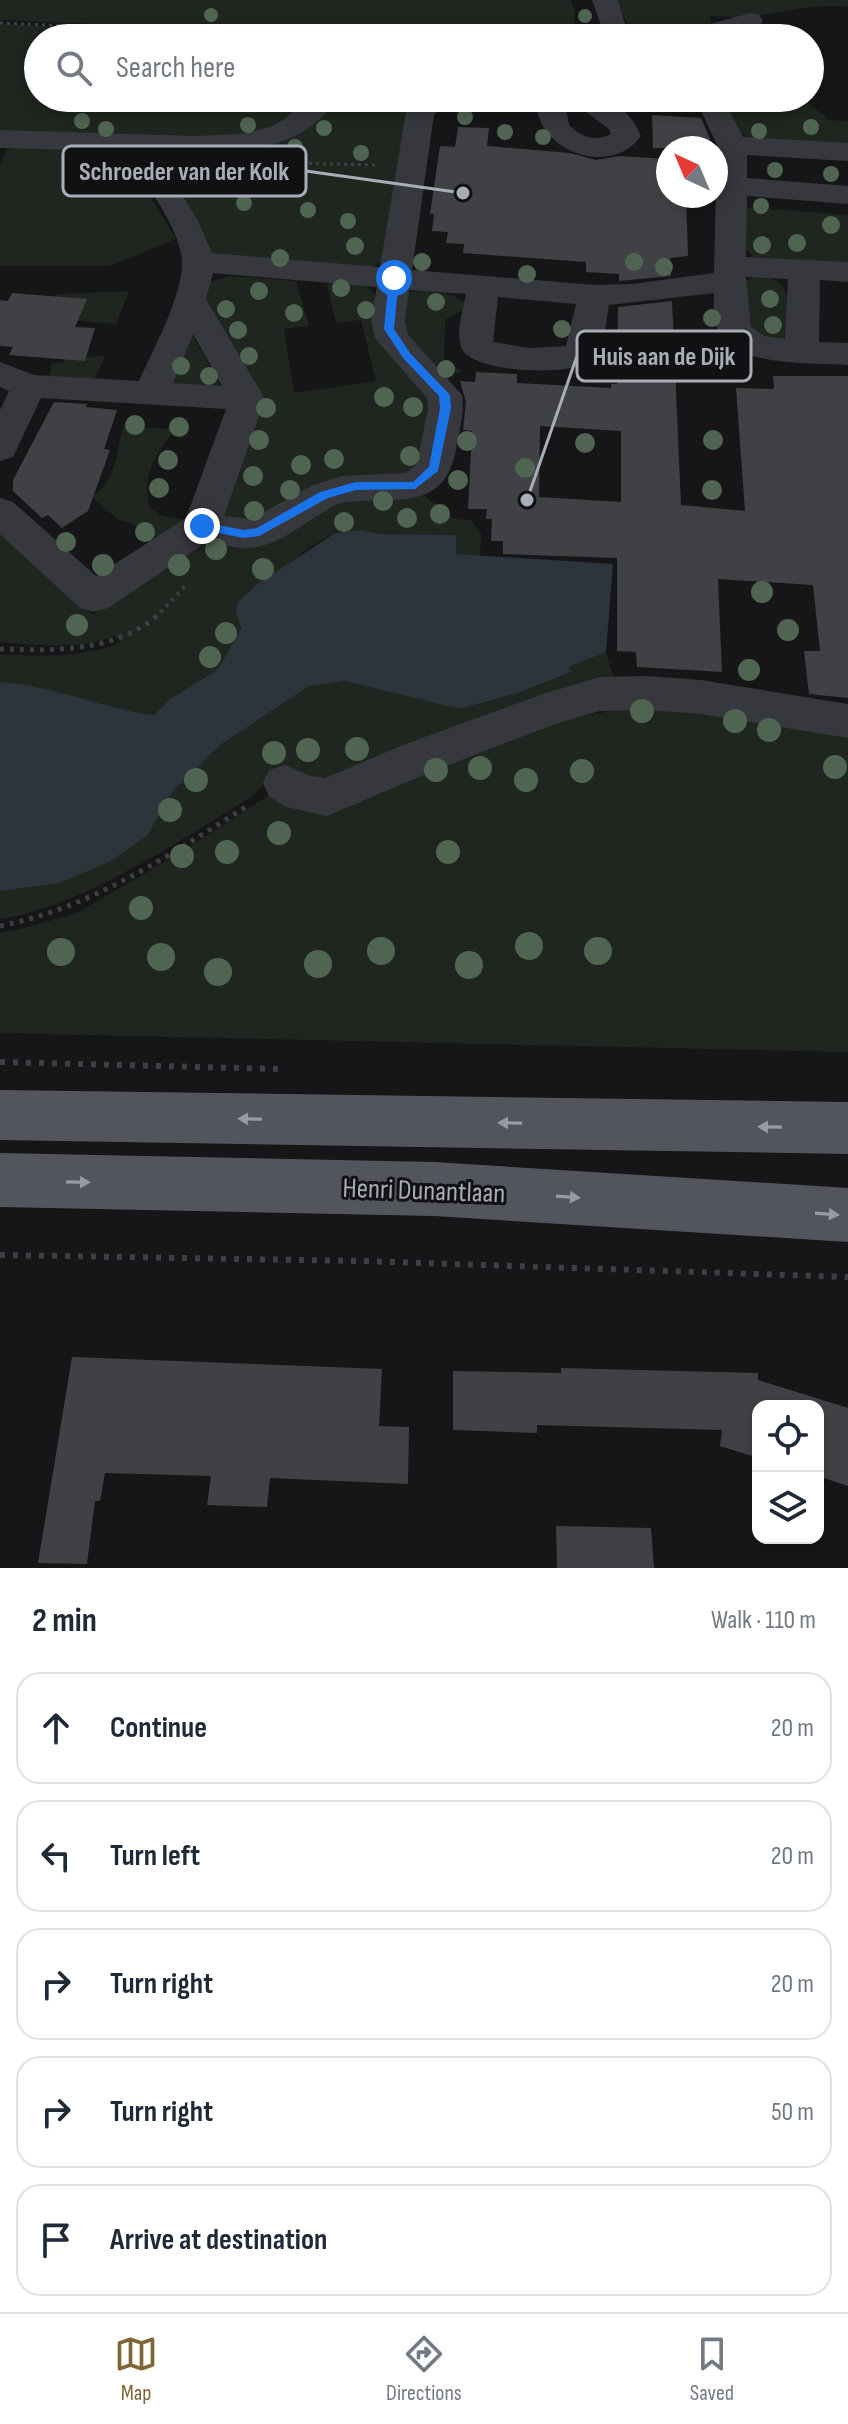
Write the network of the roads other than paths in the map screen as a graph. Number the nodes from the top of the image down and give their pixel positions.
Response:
1 (605, 0) edge
2 (750, 21) dead end
3 (606, 24) edge
4 (740, 24) edge
5 (310, 112) edge
6 (420, 112) edge
7 (552, 112) edge
8 (604, 112) edge
9 (716, 112) edge
10 (2, 143) edge
11 (136, 143) junction
12 (732, 145) junction
13 (848, 152) edge
14 (734, 186) junction
15 (848, 195) edge
16 (198, 262) junction
17 (804, 269) junction
18 (848, 272) edge
19 (731, 273) junction
20 (394, 278) junction
21 (483, 287) junction
22 (595, 295) junction
23 (189, 297) junction
24 (802, 350) junction
25 (848, 354) edge
26 (14, 379) edge
27 (152, 392) junction
28 (247, 399) junction
29 (0, 448) edge
30 (0, 512) edge
31 (202, 526) junction
32 (848, 721) edge
33 (285, 783) road end
34 (0, 1115) edge
35 (848, 1128) edge
36 (0, 1180) edge
37 (848, 1215) edge

1 - 3 street
2 - 4 street
5 - 11 street
6 - 20 street
7 - 8 street
9 - 12 street
10 - 11 street
11 - 16 street
12 - 13 street
12 - 14 street
14 - 15 street
14 - 19 street
16 - 20 street
16 - 23 street
17 - 18 street
17 - 19 street
17 - 24 street
19 - 22 street
19 - 24 street
20 - 21 street
20 - 31 street
21 - 22 street
21 - 22 street
23 - 27 street
23 - 28 street
24 - 25 street
26 - 27 street
26 - 29 street
27 - 28 street
28 - 31 street
30 - 31 street
32 - 33 street
35 -> 34 main road
36 -> 37 main road, Henri Dunantlaan

